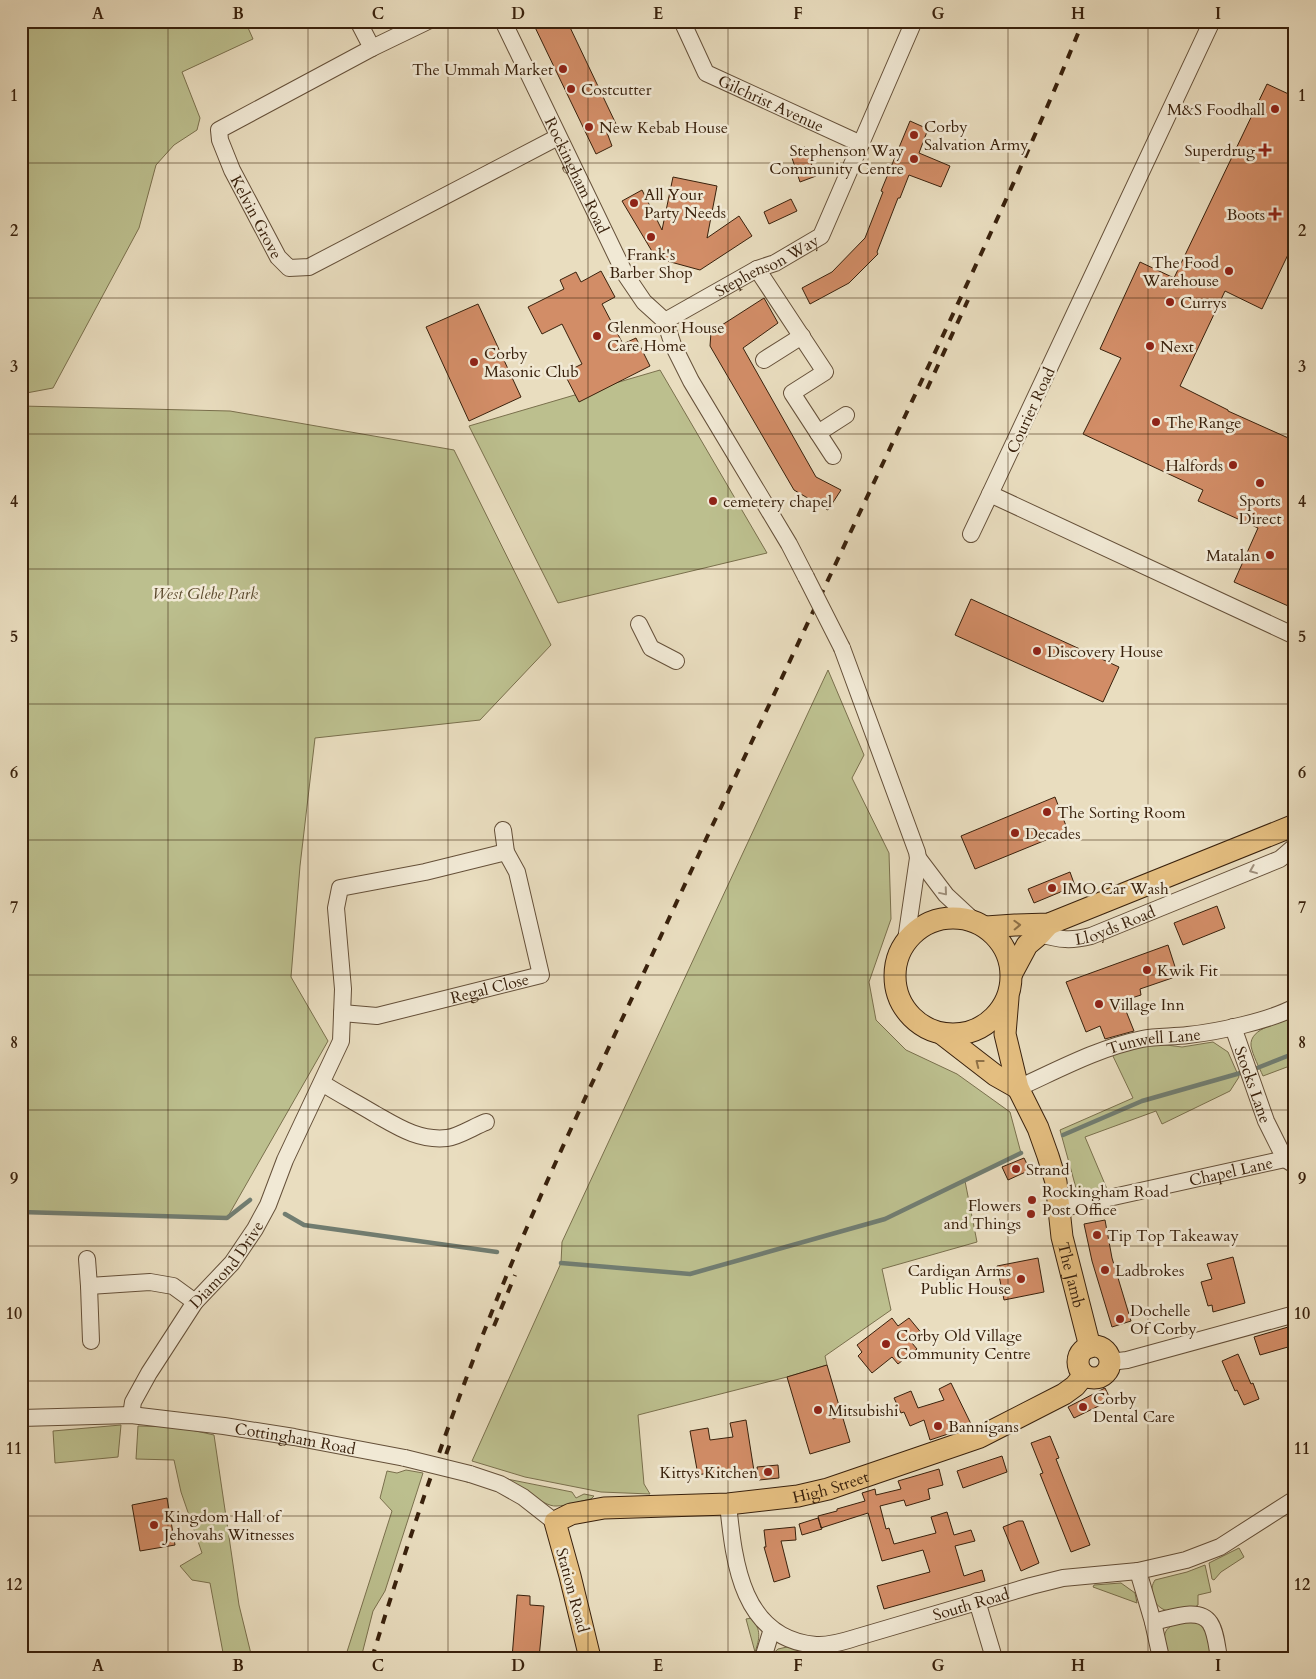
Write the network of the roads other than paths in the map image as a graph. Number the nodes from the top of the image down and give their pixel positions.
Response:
1 (358, 21) edge
2 (428, 21) edge
3 (502, 21) edge
4 (682, 21) edge
5 (914, 21) edge
6 (1212, 21) edge
7 (372, 48) junction
8 (558, 137) junction
9 (861, 144) junction
10 (757, 269) junction
11 (665, 321) junction
12 (802, 336) junction
13 (764, 360) dead end
14 (846, 416) dead end
15 (818, 433) junction
16 (832, 456) dead end
17 (990, 494) junction
18 (971, 534) dead end
19 (639, 624) dead end
20 (1295, 636) edge
21 (676, 661) dead end
22 (1295, 825) edge
23 (503, 830) dead end
24 (1295, 846) edge
25 (506, 852) junction
26 (918, 858) junction
27 (980, 924) junction
28 (1044, 929) junction
29 (906, 940) junction
30 (1012, 973) junction
31 (1008, 998) junction
32 (1295, 1007) edge
33 (342, 1013) junction
34 (1232, 1027) junction
35 (942, 1034) junction
36 (322, 1083) junction
37 (1018, 1088) junction
38 (486, 1122) dead end
39 (1290, 1162) edge
40 (1059, 1209) junction
41 (87, 1259) dead end
42 (88, 1286) junction
43 (195, 1302) junction
44 (1295, 1314) edge
45 (91, 1341) dead end
46 (1090, 1347) junction
47 (1110, 1362) junction
48 (1084, 1375) junction
49 (131, 1415) junction
50 (21, 1418) edge
51 (1295, 1499) edge
52 (728, 1504) junction
53 (555, 1522) junction
54 (1138, 1571) junction
55 (977, 1601) junction
56 (1153, 1622) junction
57 (772, 1629) junction
58 (590, 1658) edge
59 (763, 1658) edge
60 (994, 1658) edge
61 (1161, 1658) edge
62 (1219, 1658) edge

1 - 7 street
2 - 7 street, Kelvin Grove
3 - 8 street, Rockingham Road
4 - 9 street, Gilchrist Avenue
5 - 9 street, Stephenson Way
6 - 17 street, Courier Road
7 - 8 street, Kelvin Grove
8 - 11 street, Rockingham Road
9 - 10 street, Stephenson Way
10 - 11 street, Stephenson Way
10 - 12 street
11 - 26 street, bridge
12 - 13 street
12 - 15 street
14 - 15 street
15 - 16 street
17 - 18 street, Courier Road
17 - 20 street
19 - 21 street
22 - 28 main road, Lloyds Road
23 - 25 street, Regal Close
24 -> 28 street, Lloyds Road
25 - 33 street
25 - 33 street, Regal Close
26 -> 27 street
26 - 29 street
27 -> 28 main road, Lloyds Road
27 - 29 main road
27 - 30 main road
28 - 30 main road, Lloyds Road
29 - 35 main road
30 - 31 main road
31 - 35 main road
31 - 37 main road, The Jamb
32 - 34 street, Tunwell Lane
33 - 36 street, Diamond Drive
34 - 37 street, Tunwell Lane
34 - 39 street, Stocks Lane
37 -> 35 main road
36 - 38 street
36 - 43 street, Diamond Drive
37 - 40 main road, The Jamb
39 - 40 street, Chapel Lane
40 - 46 main road, The Jamb
41 - 42 street
42 - 43 street
42 - 45 street
43 - 49 street, Diamond Drive
44 - 47 street
46 - 47 main road
46 - 48 main road
47 - 48 main road
48 - 52 main road, High Street
49 - 50 street, Cottingham Road
49 - 53 street, Cottingham Road, bridge
51 - 54 street, South Road
52 - 53 main road, High Street
52 - 57 street, South Road
53 - 58 main road, Station Road
54 - 55 street, South Road
54 - 56 street
55 - 57 street, South Road
55 - 60 street
56 - 61 street
56 - 62 street
57 - 59 street

